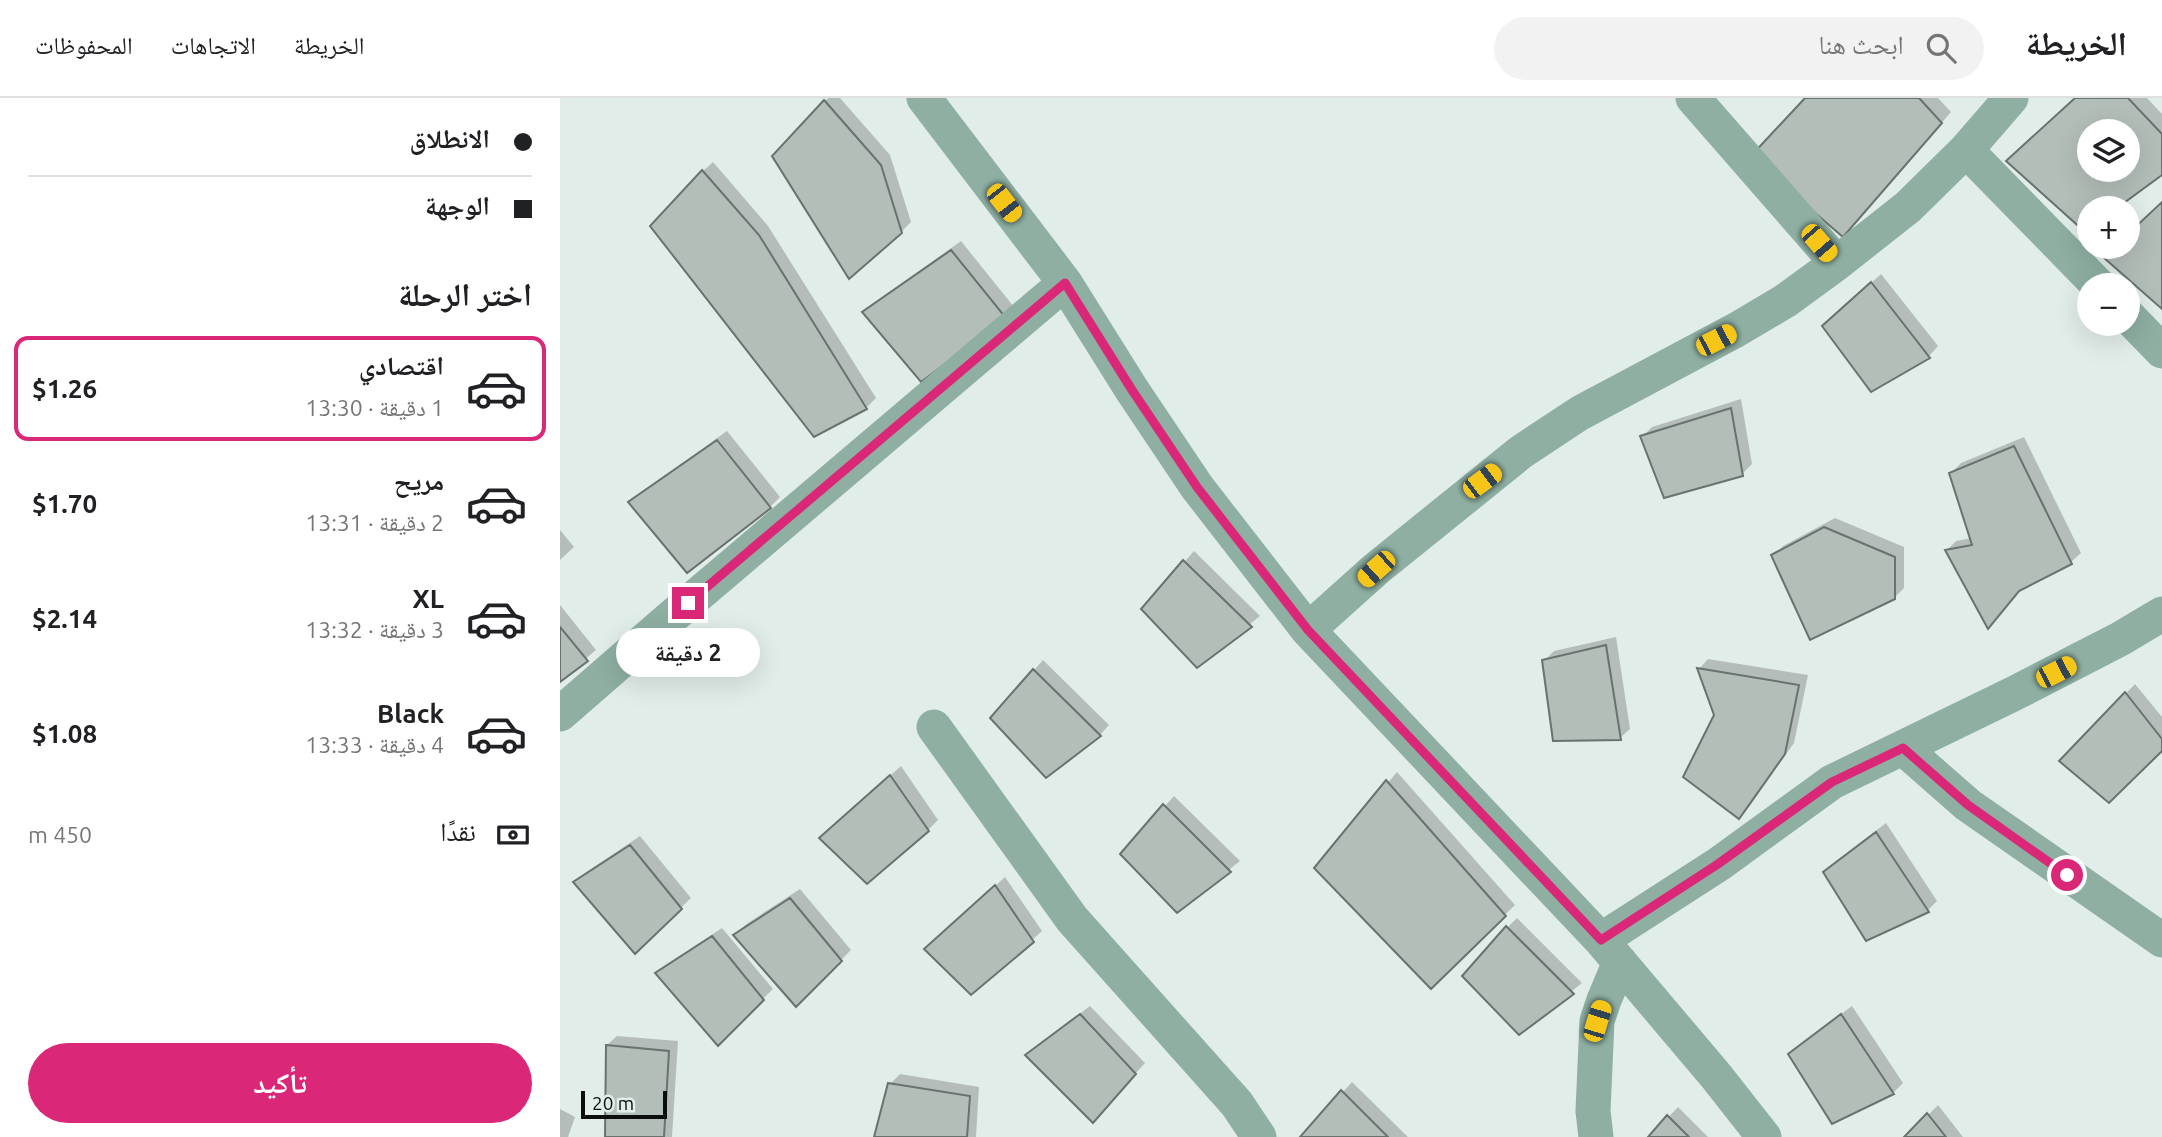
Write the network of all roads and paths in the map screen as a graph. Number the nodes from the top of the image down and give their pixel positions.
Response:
1 (924, 98) edge
2 (1693, 98) edge
3 (2011, 98) edge
4 (1966, 150) junction
5 (1837, 263) junction
6 (2086, 273) edge
7 (1065, 283) junction
8 (2140, 328) edge
9 (2162, 351) edge
10 (2162, 614) edge
11 (1308, 630) junction
12 (560, 714) edge
13 (934, 727) dead end
14 (1903, 748) junction
15 (2162, 940) edge
16 (1610, 951) junction
17 (1259, 1137) edge
18 (1595, 1137) edge
19 (1764, 1137) edge

1 - 7 street
2 - 5 street
3 - 4 street
4 - 5 street
4 - 6 street
5 - 11 street
7 - 11 street
7 - 12 street
8 - 9 street
10 - 14 street
11 - 16 street
13 - 17 street
14 - 15 street
14 - 16 street
16 - 18 street
16 - 19 street

